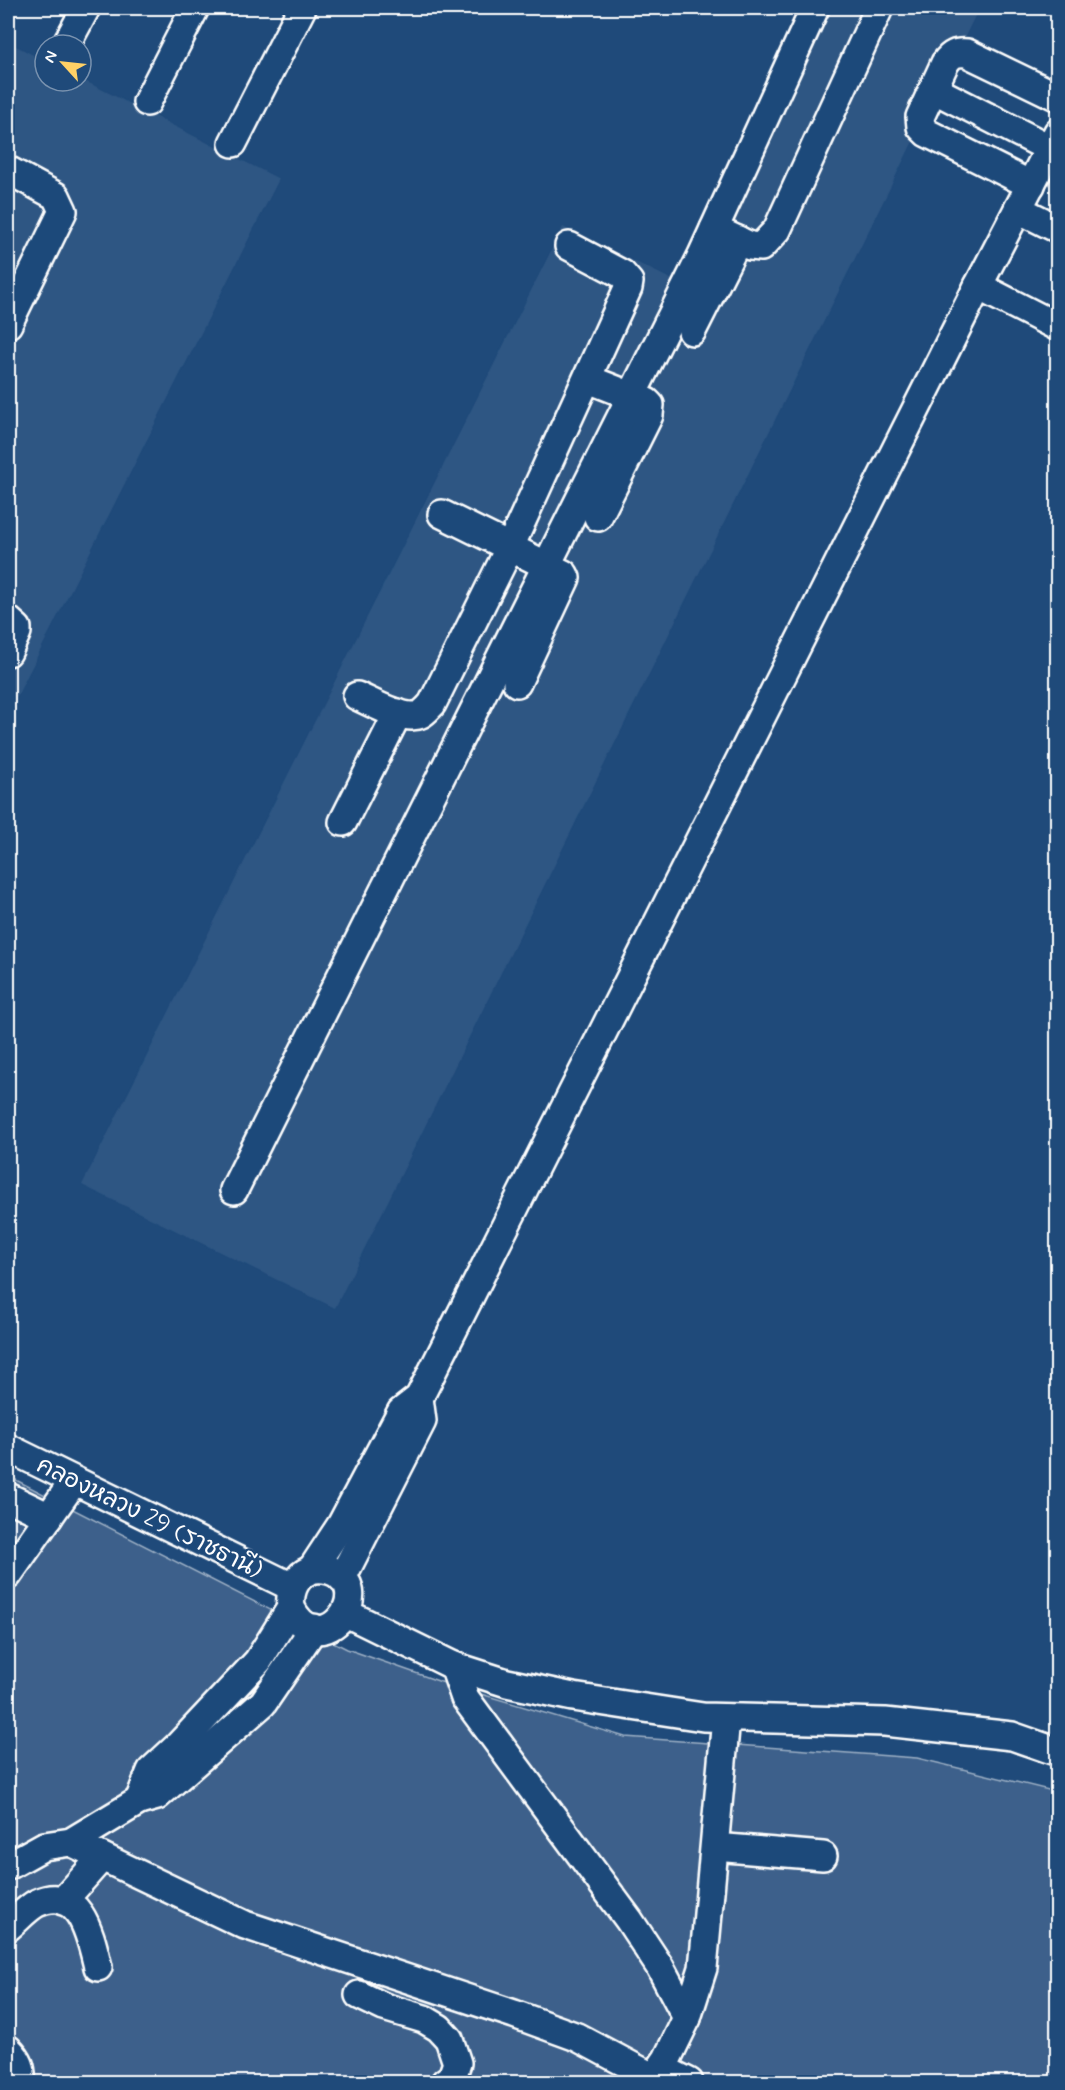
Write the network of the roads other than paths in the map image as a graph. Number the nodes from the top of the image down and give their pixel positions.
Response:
1 (86, 8) edge
2 (195, 8) edge
3 (302, 8) edge
4 (814, 8) edge
5 (879, 8) edge
6 (72, 33) edge
7 (933, 88) junction
8 (1058, 97) edge
9 (147, 102) dead end
10 (1053, 140) edge
11 (233, 143) dead end
12 (8, 170) edge
13 (1030, 185) junction
14 (1018, 209) junction
15 (714, 229) junction
16 (1058, 229) edge
17 (738, 240) junction
18 (569, 246) dead end
19 (978, 286) junction
20 (8, 324) edge
21 (1058, 327) edge
22 (692, 331) dead end
23 (588, 379) junction
24 (632, 396) junction
25 (442, 514) dead end
26 (598, 517) dead end
27 (510, 547) junction
28 (547, 564) junction
29 (8, 620) edge
30 (8, 652) edge
31 (517, 683) dead end
32 (357, 696) dead end
33 (432, 704) junction
34 (398, 713) junction
35 (468, 722) junction
36 (343, 822) dead end
37 (234, 1190) dead end
38 (419, 1398) junction
39 (8, 1448) edge
40 (74, 1481) junction
41 (8, 1497) edge
42 (49, 1517) junction
43 (312, 1569) junction
44 (8, 1575) edge
45 (342, 1578) junction
46 (292, 1598) junction
47 (346, 1613) junction
48 (314, 1628) junction
49 (454, 1666) junction
50 (726, 1718) junction
51 (1058, 1752) edge
52 (139, 1801) junction
53 (71, 1842) junction
54 (715, 1847) junction
55 (823, 1856) dead end
56 (102, 1857) junction
57 (8, 1866) edge
58 (63, 1901) junction
59 (8, 1927) edge
60 (98, 1967) dead end
61 (359, 1995) dead end
62 (687, 2018) junction
63 (8, 2049) edge
64 (656, 2076) edge
65 (21, 2082) edge
66 (445, 2082) edge
67 (689, 2082) edge

1 - 6 street
2 - 9 street
3 - 11 street
4 - 15 street
5 - 17 street
7 - 8 street
7 - 10 street
7 - 13 street
10 - 13 street
12 - 20 street
13 - 14 street
14 - 16 street
14 - 19 street
15 - 17 street
15 - 24 street
17 - 22 street
18 - 23 street
19 - 21 street
19 - 38 street
23 - 24 street
23 - 27 street
24 - 26 street
24 - 28 street
25 - 27 street
27 - 28 street
27 - 33 street
28 - 31 street
28 - 35 street
29 - 30 street
32 - 34 street
33 - 34 street
33 - 35 street
34 - 36 street
35 - 37 street
38 - 43 street
38 - 45 street
39 - 40 street, คลองหลวง 29 (ราชธานี)
40 - 42 street
40 - 46 street, คลองหลวง 29 (ราชธานี)
41 - 42 street
42 - 44 street
43 - 45 street
43 - 46 street
45 - 47 street
46 - 48 street
46 - 52 street
47 - 48 street
47 - 49 street
48 - 52 street
49 - 50 street
49 - 62 street
50 - 51 street
50 - 54 street
52 - 53 street
53 - 56 street
53 - 57 street
54 - 55 street
54 - 62 street
56 - 58 street
56 - 64 street
58 - 59 street
58 - 60 street
61 - 66 street
62 - 64 street
63 - 65 street
64 - 67 street

